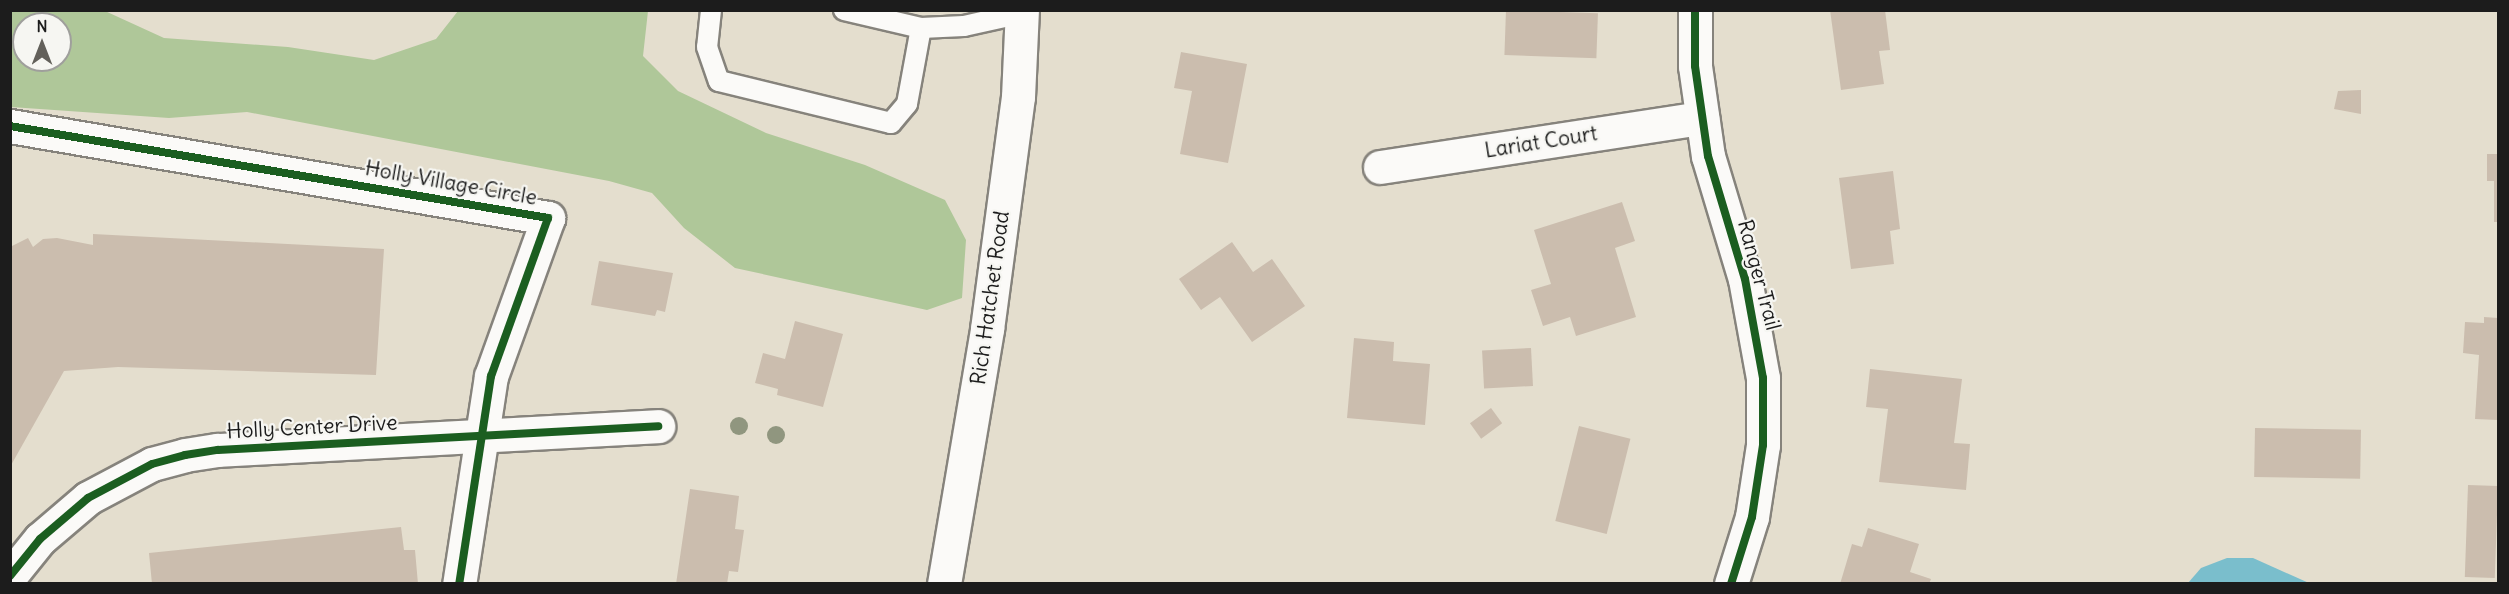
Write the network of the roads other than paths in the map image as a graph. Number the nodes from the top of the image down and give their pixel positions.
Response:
1 (711, 10) edge
2 (844, 10) edge
3 (1695, 10) edge
4 (1022, 12) edge
5 (921, 28) junction
6 (1702, 118) junction
7 (10, 126) edge
8 (1380, 167) dead end
9 (658, 426) dead end
10 (482, 436) junction
11 (10, 576) edge
12 (459, 584) edge
13 (944, 584) edge
14 (1731, 584) edge

1 - 5 lane
2 - 5 lane
3 - 6 street, Ranger Trail
4 - 5 lane
4 - 13 street, Rich Hatchet Road
6 - 8 street, Lariat Court
6 - 14 street, Ranger Trail
7 - 10 street, Holly Village Circle
9 - 10 street, Holly Center Drive
10 - 11 street, Holly Center Drive
10 - 12 street, Holly Village Circle

